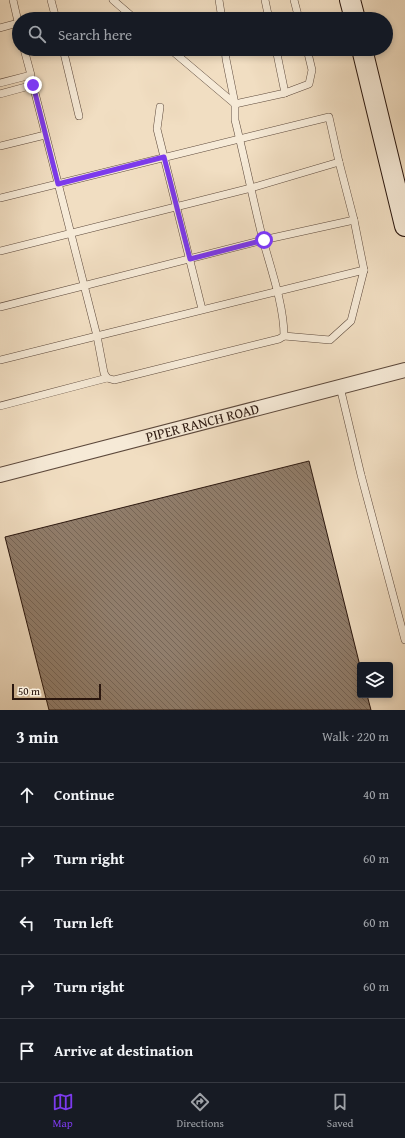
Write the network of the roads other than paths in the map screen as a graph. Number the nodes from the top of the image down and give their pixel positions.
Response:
1 (13, 0) edge
2 (51, 0) edge
3 (113, 0) edge
4 (219, 0) edge
5 (265, 0) edge
6 (294, 0) edge
7 (350, 0) edge
8 (16, 12) edge
9 (54, 12) edge
10 (127, 12) edge
11 (221, 12) edge
12 (268, 12) edge
13 (297, 12) edge
14 (353, 12) edge
15 (12, 26) edge
16 (0, 28) edge
17 (26, 56) edge
18 (65, 56) edge
19 (178, 56) edge
20 (226, 56) edge
21 (277, 56) edge
22 (309, 56) edge
23 (364, 56) edge
24 (31, 75) junction
25 (0, 83) edge
26 (33, 85) junction
27 (285, 93) junction
28 (0, 94) edge
29 (234, 104) junction
30 (160, 107) dead end
31 (79, 116) dead end
32 (46, 135) junction
33 (240, 138) junction
34 (0, 146) edge
35 (164, 157) junction
36 (339, 162) junction
37 (58, 184) junction
38 (251, 188) junction
39 (0, 198) edge
40 (176, 207) junction
41 (354, 220) junction
42 (405, 226) edge
43 (70, 234) junction
44 (264, 240) junction
45 (0, 251) edge
46 (190, 259) junction
47 (364, 270) junction
48 (84, 286) junction
49 (277, 291) junction
50 (0, 307) edge
51 (202, 309) junction
52 (97, 336) junction
53 (284, 336) junction
54 (0, 360) edge
55 (405, 370) edge
56 (107, 378) junction
57 (340, 387) junction
58 (0, 406) edge
59 (0, 475) edge
60 (405, 640) edge

1 - 8 lane
2 - 9 lane
3 - 10 lane
4 - 11 lane
5 - 12 lane
6 - 13 lane
7 - 14 street
15 - 16 lane
17 - 24 lane
18 - 31 lane
19 - 29 lane
20 - 29 lane
21 - 27 lane
22 - 27 lane
23 - 42 street
24 - 25 lane
24 - 26 lane
26 - 28 lane
26 - 32 lane
27 - 29 lane
29 - 33 lane
30 - 35 lane
32 - 34 lane
32 - 37 lane
33 - 35 lane
33 - 36 lane
33 - 38 lane
35 - 37 lane
35 - 40 lane
36 - 38 lane
36 - 41 lane
37 - 39 lane
37 - 43 lane
38 - 40 lane
38 - 44 lane
40 - 43 lane
40 - 46 lane
41 - 44 lane
41 - 47 lane
43 - 45 lane
43 - 48 lane
44 - 46 lane
44 - 49 lane
46 - 48 lane
46 - 51 lane
47 - 49 lane
47 - 53 lane
48 - 50 lane
48 - 52 lane
49 - 51 lane
49 - 53 lane
51 - 52 lane
52 - 54 lane
52 - 56 lane
53 - 56 lane
55 - 57 street, PIPER RANCH ROAD
56 - 58 lane
57 - 59 street, PIPER RANCH ROAD
57 - 60 lane

